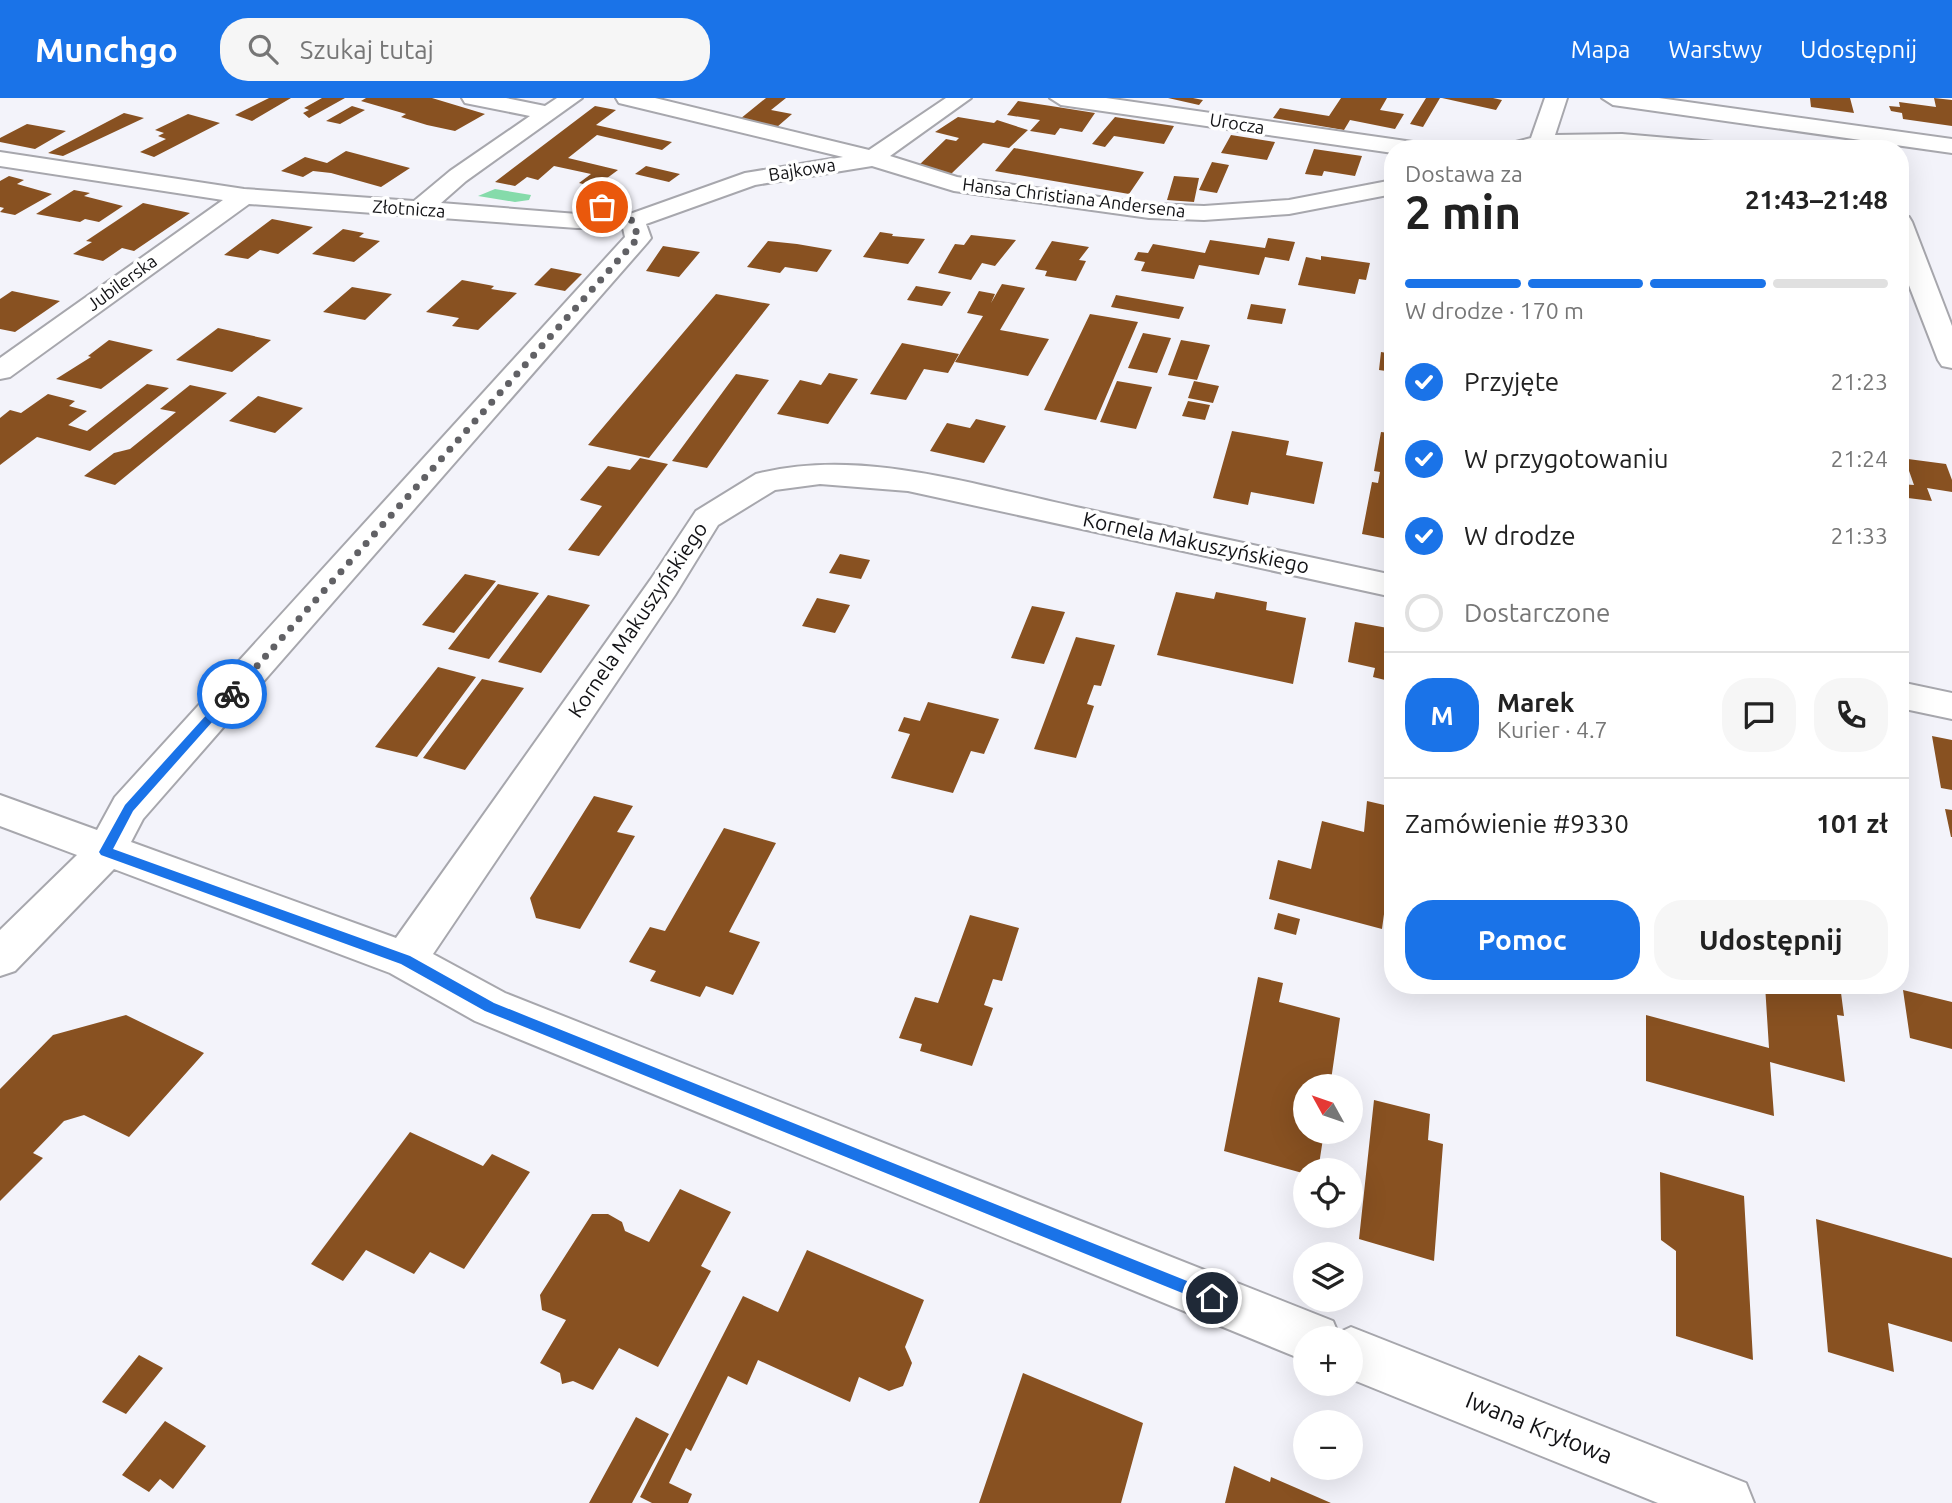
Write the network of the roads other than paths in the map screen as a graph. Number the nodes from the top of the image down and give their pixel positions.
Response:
1 (473, 98) edge
2 (571, 98) edge
3 (627, 98) edge
4 (961, 98) edge
5 (1061, 98) edge
6 (1556, 98) edge
7 (1613, 98) edge
8 (548, 113) junction
9 (760, 131) junction
10 (1542, 140) edge
11 (1384, 145) edge
12 (1952, 146) edge
13 (0, 159) edge
14 (871, 159) junction
15 (728, 167) junction
16 (451, 181) junction
17 (484, 187) dead end
18 (1384, 189) edge
19 (519, 192) dead end
20 (244, 196) junction
21 (420, 209) junction
22 (633, 221) junction
23 (1909, 250) edge
24 (1952, 360) edge
25 (0, 371) edge
26 (1384, 584) edge
27 (1909, 697) edge
28 (1952, 706) edge
29 (0, 810) edge
30 (105, 852) junction
31 (0, 958) edge
32 (405, 960) junction
33 (1293, 1330) edge
34 (1363, 1358) edge
35 (1726, 1503) edge

1 - 8 street
2 - 8 street
3 - 9 street, Hansa Christiana Andersena
4 - 14 street, Bajkowa
5 - 11 street, Urocza
6 - 10 street
7 - 12 street
8 - 16 street
9 - 14 street, Hansa Christiana Andersena
9 - 15 street
13 - 20 street, Złotnicza
14 - 15 street, Bajkowa
14 - 18 street, Hansa Christiana Andersena
15 - 22 street, Bajkowa
16 - 17 street, Złotnicza
16 - 21 street
19 - 22 street
20 - 21 street, Złotnicza
20 - 25 street, Jubilerska
21 - 22 street, Złotnicza
22 - 30 street
23 - 24 street
26 - 32 street, Kornela Makuszyńskiego
27 - 28 street
29 - 30 street
30 - 31 street
30 - 32 street
32 - 33 street
34 - 35 street, Iwana Kryłowa

